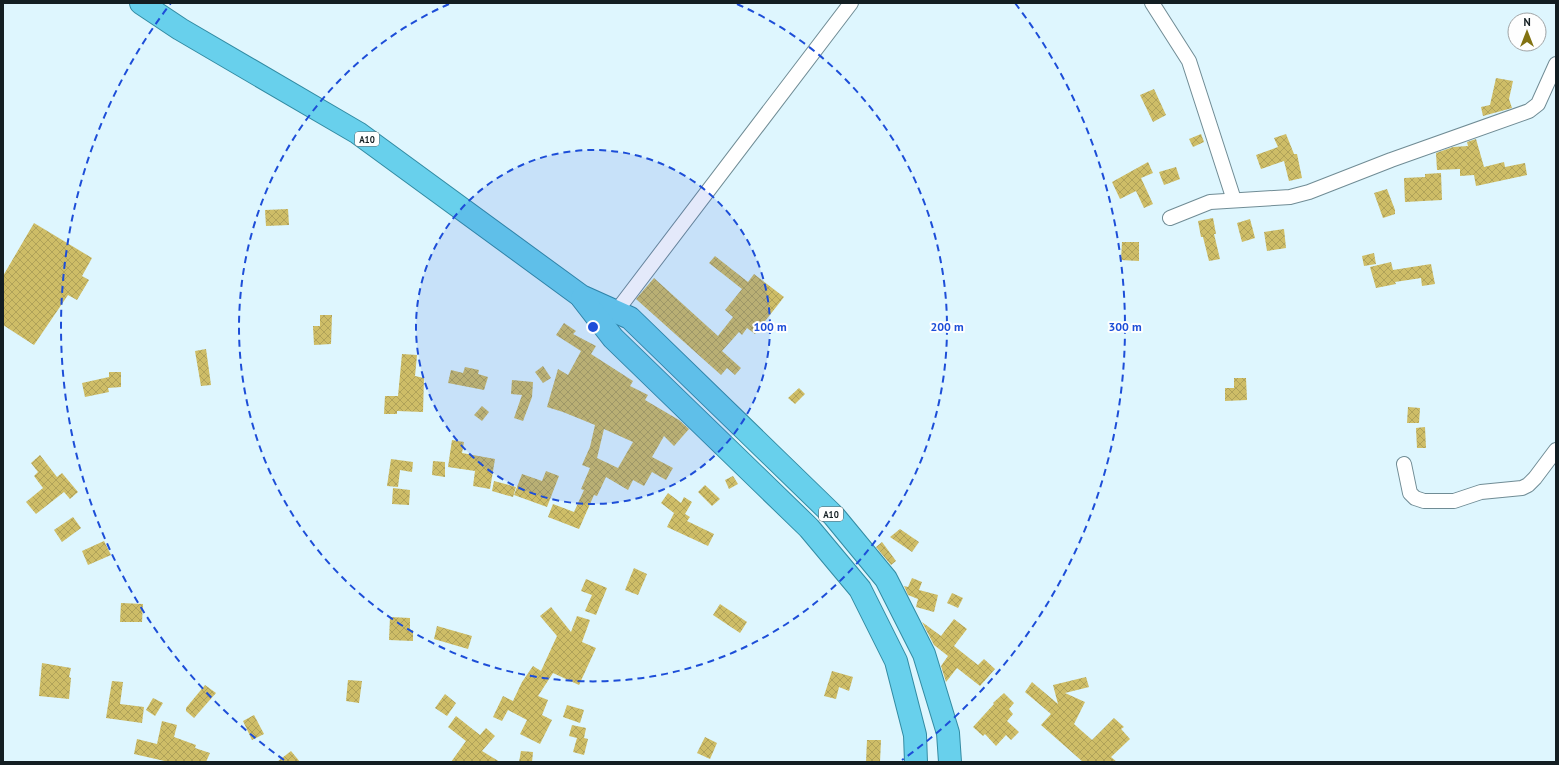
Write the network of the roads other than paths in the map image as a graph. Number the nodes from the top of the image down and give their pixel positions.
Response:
1 (141, 3) edge
2 (851, 3) edge
3 (1152, 3) edge
4 (1556, 64) edge
5 (1234, 200) junction
6 (1170, 218) dead end
7 (610, 319) junction
8 (1556, 450) edge
9 (1404, 464) dead end
10 (948, 733) junction
11 (915, 735) junction
12 (916, 762) edge
13 (950, 762) edge

1 - 7 highway, A10
2 - 7 street
3 - 5 street
4 - 5 street
5 - 6 street
7 - 10 highway, A10
7 - 11 highway, A10
8 - 9 street
10 - 11 highway
10 - 13 highway, A10
11 - 12 highway, A10

